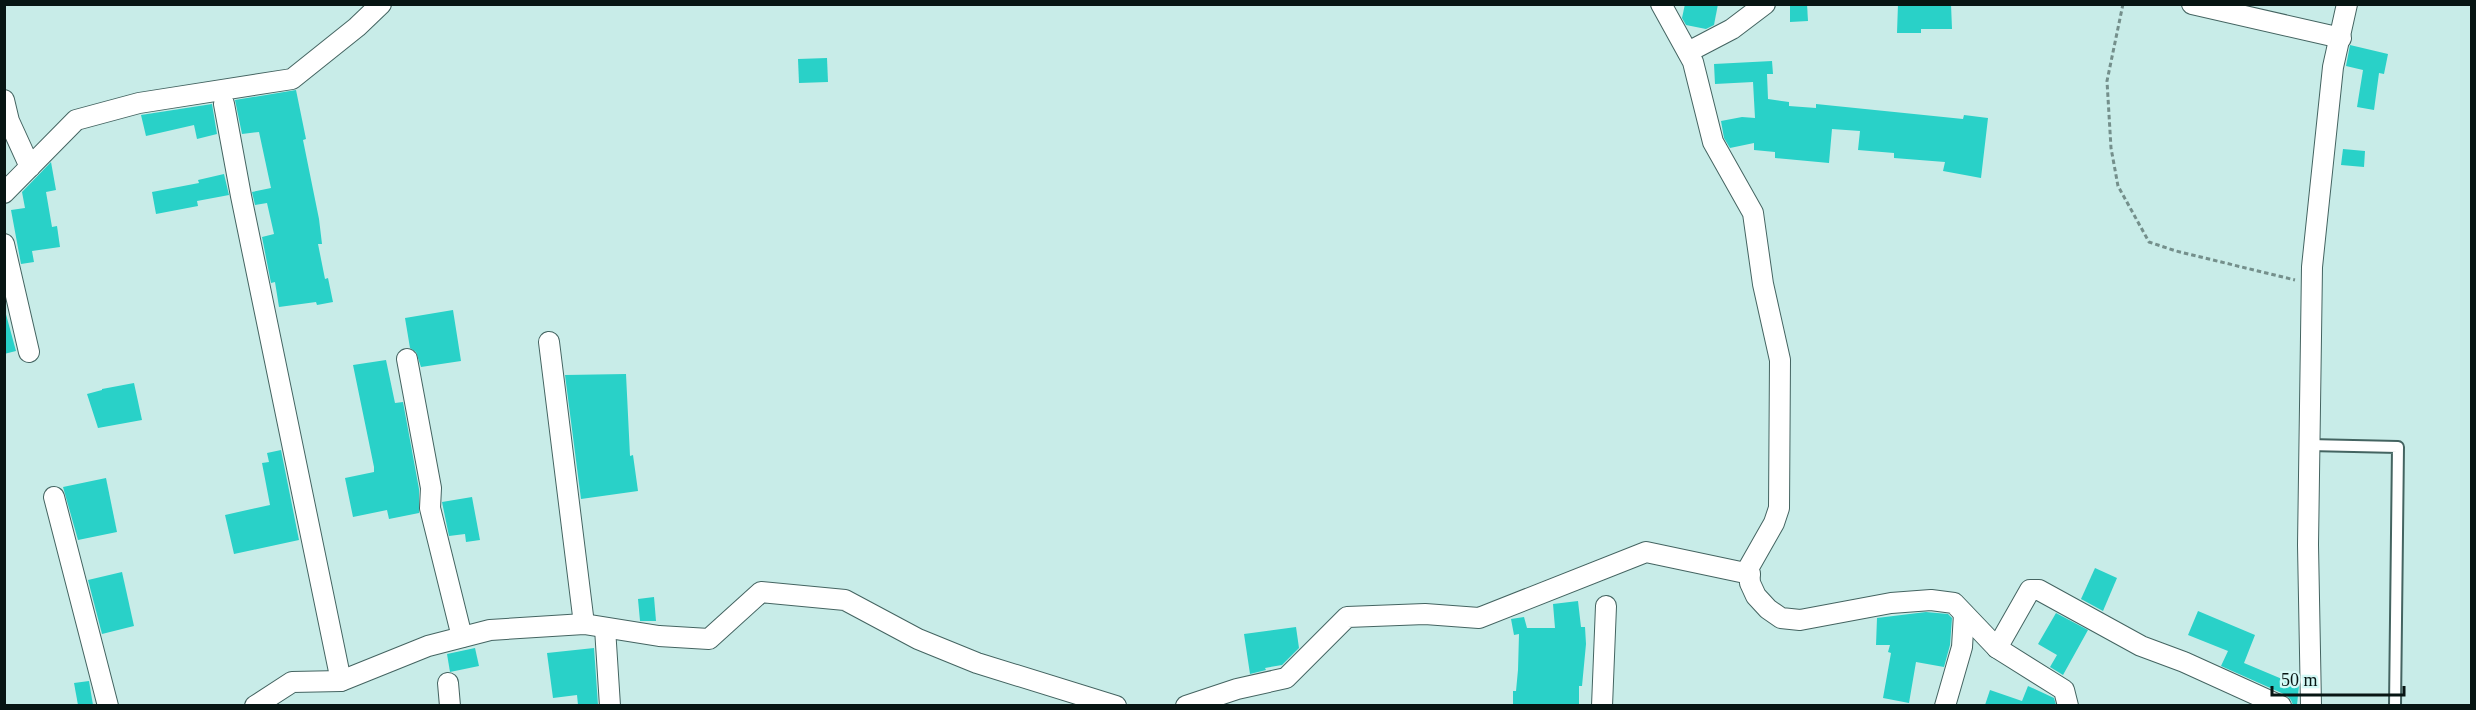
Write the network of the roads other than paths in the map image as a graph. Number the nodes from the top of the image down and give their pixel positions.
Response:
1 (381, 4) edge
2 (1661, 4) edge
3 (1765, 4) edge
4 (2192, 4) edge
5 (2347, 4) edge
6 (2341, 38) junction
7 (1688, 52) junction
8 (4, 100) edge
9 (225, 104) dead end
10 (30, 167) junction
11 (4, 193) edge
12 (4, 243) edge
13 (549, 342) dead end
14 (28, 352) dead end
15 (407, 359) dead end
16 (2309, 445) junction
17 (54, 497) dead end
18 (1750, 574) junction
19 (1606, 606) dead end
20 (1964, 614) junction
21 (584, 624) junction
22 (605, 628) junction
23 (462, 637) junction
24 (1997, 648) junction
25 (341, 681) junction
26 (448, 683) dead end
27 (108, 705) edge
28 (255, 705) edge
29 (450, 705) edge
30 (610, 705) edge
31 (1116, 705) edge
32 (1186, 705) edge
33 (1602, 705) edge
34 (1945, 705) edge
35 (2068, 705) edge
36 (2281, 705) edge
37 (2311, 705) edge
38 (2395, 705) edge

1 - 10 street
2 - 7 street
3 - 7 street
4 - 6 street
5 - 6 street
6 - 16 street
7 - 18 street
8 - 10 street
9 - 25 street
10 - 11 street
12 - 14 street
13 - 21 street
15 - 23 street
16 - 37 street
16 - 38 lane
17 - 27 street
18 - 20 street
18 - 32 street
19 - 33 street
20 - 24 street
20 - 34 street
21 - 22 street
21 - 23 street
22 - 30 street
22 - 31 street
23 - 25 street
24 - 35 street
24 - 36 street
25 - 28 street
26 - 29 street

